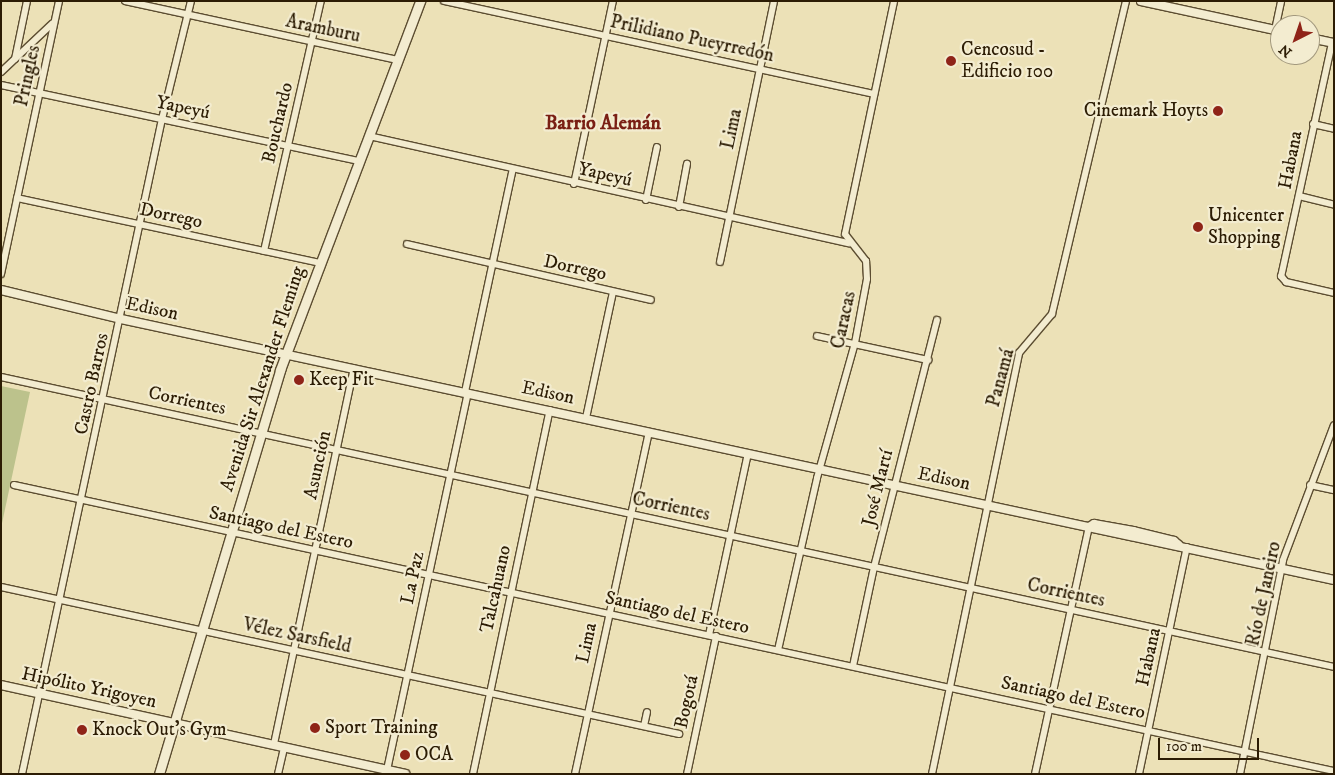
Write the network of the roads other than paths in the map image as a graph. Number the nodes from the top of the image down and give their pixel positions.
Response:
1 (27, 1) edge
2 (59, 1) edge
3 (125, 1) edge
4 (191, 1) edge
5 (321, 1) edge
6 (420, 1) edge
7 (444, 1) edge
8 (613, 1) edge
9 (774, 1) edge
10 (894, 1) edge
11 (1126, 1) edge
12 (1141, 1) edge
13 (1281, 1) edge
14 (1163, 4) edge
15 (188, 15) junction
16 (1279, 15) edge
17 (54, 22) junction
18 (1270, 28) edge
19 (605, 36) junction
20 (1320, 40) edge
21 (312, 42) junction
22 (1333, 43) edge
23 (14, 60) junction
24 (398, 60) junction
25 (760, 69) junction
26 (1, 72) edge
27 (1, 84) edge
28 (40, 93) junction
29 (874, 94) junction
30 (162, 119) junction
31 (1313, 124) junction
32 (1334, 129) edge
33 (369, 136) junction
34 (288, 146) junction
35 (657, 147) dead end
36 (358, 161) junction
37 (688, 164) dead end
38 (512, 169) junction
39 (574, 184) junction
40 (1299, 196) junction
41 (17, 198) junction
42 (646, 200) junction
43 (1334, 205) edge
44 (679, 207) junction
45 (729, 217) junction
46 (140, 224) junction
47 (849, 243) junction
48 (407, 244) dead end
49 (264, 251) junction
50 (319, 262) junction
51 (720, 262) dead end
52 (490, 265) junction
53 (1, 274) edge
54 (1, 290) edge
55 (613, 292) junction
56 (1334, 293) edge
57 (651, 300) dead end
58 (121, 319) junction
59 (937, 320) dead end
60 (816, 336) dead end
61 (855, 343) junction
62 (285, 355) junction
63 (928, 360) junction
64 (354, 368) junction
65 (1, 377) edge
66 (466, 392) junction
67 (104, 398) junction
68 (550, 410) junction
69 (586, 418) junction
70 (1334, 425) edge
71 (260, 432) junction
72 (649, 432) junction
73 (337, 449) junction
74 (748, 453) junction
75 (820, 469) junction
76 (451, 474) junction
77 (14, 485) dead end
78 (894, 485) junction
79 (1310, 485) junction
80 (1334, 490) edge
81 (533, 492) junction
82 (82, 501) junction
83 (987, 505) junction
84 (631, 513) junction
85 (1089, 527) junction
86 (230, 533) junction
87 (730, 535) junction
88 (1187, 547) junction
89 (799, 550) junction
90 (315, 551) junction
91 (874, 567) junction
92 (1282, 569) junction
93 (429, 575) junction
94 (1334, 580) edge
95 (1, 587) edge
96 (971, 588) junction
97 (511, 593) junction
98 (60, 600) junction
99 (1071, 610) junction
100 (609, 614) junction
101 (202, 631) junction
102 (1170, 631) junction
103 (709, 635) junction
104 (716, 636) junction
105 (293, 650) junction
106 (778, 650) junction
107 (1266, 652) junction
108 (853, 666) junction
109 (1334, 667) edge
110 (407, 675) junction
111 (1, 685) edge
112 (950, 686) junction
113 (489, 693) junction
114 (40, 694) junction
115 (1050, 708) junction
116 (647, 712) dead end
117 (587, 714) junction
118 (173, 724) junction
119 (644, 726) junction
120 (1148, 730) junction
121 (679, 734) dead end
122 (274, 744) junction
123 (284, 747) junction
124 (1245, 751) junction
125 (387, 770) junction
126 (1334, 771) edge
127 (396, 773) edge
128 (22, 774) edge
129 (159, 774) edge
130 (278, 774) edge
131 (405, 774) edge
132 (472, 774) edge
133 (574, 774) edge
134 (687, 774) edge
135 (932, 774) edge
136 (1035, 774) edge
137 (1139, 774) edge
138 (1240, 774) edge

1 - 23 street
2 - 17 street, Pringles
3 - 15 street, Aramburu
4 - 15 street, Castro Barros
5 - 21 street, Bouchardo
6 - 24 main road, Avenida Sir Alexander Fleming
7 - 19 street, Prilidiano Pueyrredón
8 - 19 street
9 - 25 street, Lima
10 - 29 street
11 - 83 street, Panamá
12 - 14 street
13 - 16 street
14 - 18 street
15 - 21 street, Aramburu
15 - 30 street, Castro Barros
17 - 23 street
17 - 28 street, Pringles
19 - 25 street, Prilidiano Pueyrredón
19 - 39 street
20 - 22 street
21 - 24 street, Aramburu
21 - 34 street, Bouchardo
22 - 31 street, Habana
23 - 26 street
24 - 33 main road, Avenida Sir Alexander Fleming
25 - 29 street, Prilidiano Pueyrredón
25 - 45 street, Lima
27 - 28 street, Yapeyú
28 - 30 street, Yapeyú
28 - 41 street, Pringles
29 - 47 street
30 - 34 street, Yapeyú
30 - 46 street, Castro Barros
31 - 32 street
31 - 40 street, Habana
33 - 36 main road, Avenida Sir Alexander Fleming
33 - 38 street, Yapeyú
34 - 36 street, Yapeyú
34 - 49 street, Bouchardo
35 - 42 street
36 - 50 main road, Avenida Sir Alexander Fleming
37 - 44 street
38 - 39 street, Yapeyú
38 - 52 street, La Paz
39 - 42 street, Yapeyú
40 - 43 street
40 - 56 street, Habana
41 - 46 street, Dorrego
41 - 53 street, Pringles
42 - 44 street, Yapeyú
44 - 45 street, Yapeyú
45 - 47 street, Yapeyú
45 - 51 street, Lima
46 - 49 street, Dorrego
46 - 58 street, Castro Barros
47 - 61 street, Caracas
48 - 52 street, Dorrego
49 - 50 street, Dorrego
50 - 62 main road, Avenida Sir Alexander Fleming
52 - 55 street, Dorrego
52 - 66 street, La Paz
54 - 58 street, Edison
55 - 57 street, Dorrego
55 - 69 street
58 - 62 street, Edison
58 - 67 street, Castro Barros
59 - 63 street, José Martí
60 - 61 street
61 - 63 street
61 - 75 street, Caracas
62 - 64 street, Edison
62 - 71 main road, Avenida Sir Alexander Fleming
63 - 78 street, José Martí
64 - 66 street, Edison
64 - 73 street, Asunción
65 - 67 street, Corrientes
66 - 68 street, Edison
66 - 76 street, La Paz
67 - 71 street, Corrientes
67 - 82 street, Castro Barros
68 - 69 street, Edison
68 - 81 street, Talcahuano
69 - 72 street, Edison
70 - 79 street, Río de Janeiro
71 - 73 street, Corrientes
71 - 86 main road, Avenida Sir Alexander Fleming
72 - 74 street, Edison
72 - 84 street, Lima
73 - 76 street, Corrientes
73 - 90 street, Asunción
74 - 75 street, Edison
74 - 87 street
75 - 78 street, Edison
75 - 89 street, Caracas
76 - 81 street, Corrientes
76 - 93 street, La Paz
77 - 82 street, Santiago del Estero
78 - 83 street, Edison
78 - 91 street, José Martí
79 - 80 street
79 - 92 street, Río de Janeiro
81 - 84 street, Corrientes
81 - 97 street, Talcahuano
82 - 86 street, Santiago del Estero
82 - 98 street, Castro Barros
83 - 85 street, Edison
83 - 96 street, Panamá
84 - 87 street, Corrientes
84 - 100 street, Lima
85 - 88 street, Edison
85 - 99 street
86 - 90 street, Santiago del Estero
86 - 101 main road, Avenida Sir Alexander Fleming
87 - 89 street, Corrientes
87 - 103 street
88 - 92 street, Edison
88 - 102 street, Habana
89 - 91 street, Corrientes
89 - 106 street, Caracas
90 - 93 street, Santiago del Estero
90 - 105 street, Asunción
91 - 96 street, Corrientes
91 - 108 street, José Martí
92 - 94 street, Edison
92 - 107 street, Río de Janeiro
93 - 97 street, Santiago del Estero
93 - 110 street, La Paz
95 - 98 street, Vélez Sarsfield
96 - 99 street, Corrientes
96 - 112 street, Panamá
97 - 100 street, Santiago del Estero
97 - 113 street, Talcahuano
98 - 101 street, Vélez Sarsfield
98 - 114 street, Castro Barros
99 - 102 street, Corrientes
99 - 115 street
100 - 103 street, Santiago del Estero
100 - 117 street, Lima
101 - 105 street, Vélez Sarsfield
101 - 118 main road, Avenida Sir Alexander Fleming
102 - 107 street, Corrientes
102 - 120 street, Habana
103 - 104 street, Santiago del Estero
104 - 106 street, Santiago del Estero
104 - 134 street, Bogotá
105 - 110 street, Vélez Sarsfield
105 - 122 street, Asunción
106 - 108 street, Santiago del Estero
107 - 109 street, Corrientes
107 - 124 street, Río de Janeiro
108 - 112 street, Santiago del Estero
110 - 113 street, Vélez Sarsfield
110 - 125 street, La Paz
111 - 114 street, Hipólito Yrigoyen
112 - 115 street, Santiago del Estero
112 - 135 street, Panamá
113 - 117 street, Vélez Sarsfield
113 - 132 street, Talcahuano
114 - 118 street, Hipólito Yrigoyen
114 - 128 street, Castro Barros
115 - 120 street, Santiago del Estero
115 - 136 street
116 - 119 street
117 - 119 street, Vélez Sarsfield
117 - 133 street, Lima
118 - 122 street, Hipólito Yrigoyen
118 - 129 main road, Avenida Sir Alexander Fleming
119 - 121 street, Vélez Sarsfield
120 - 124 street, Santiago del Estero
120 - 137 street, Habana
122 - 123 street, Hipólito Yrigoyen
123 - 125 street, Hipólito Yrigoyen
123 - 130 street
124 - 126 street, Santiago del Estero
124 - 138 street, Río de Janeiro
125 - 127 street, Hipólito Yrigoyen
127 - 131 street, Hipólito Yrigoyen

